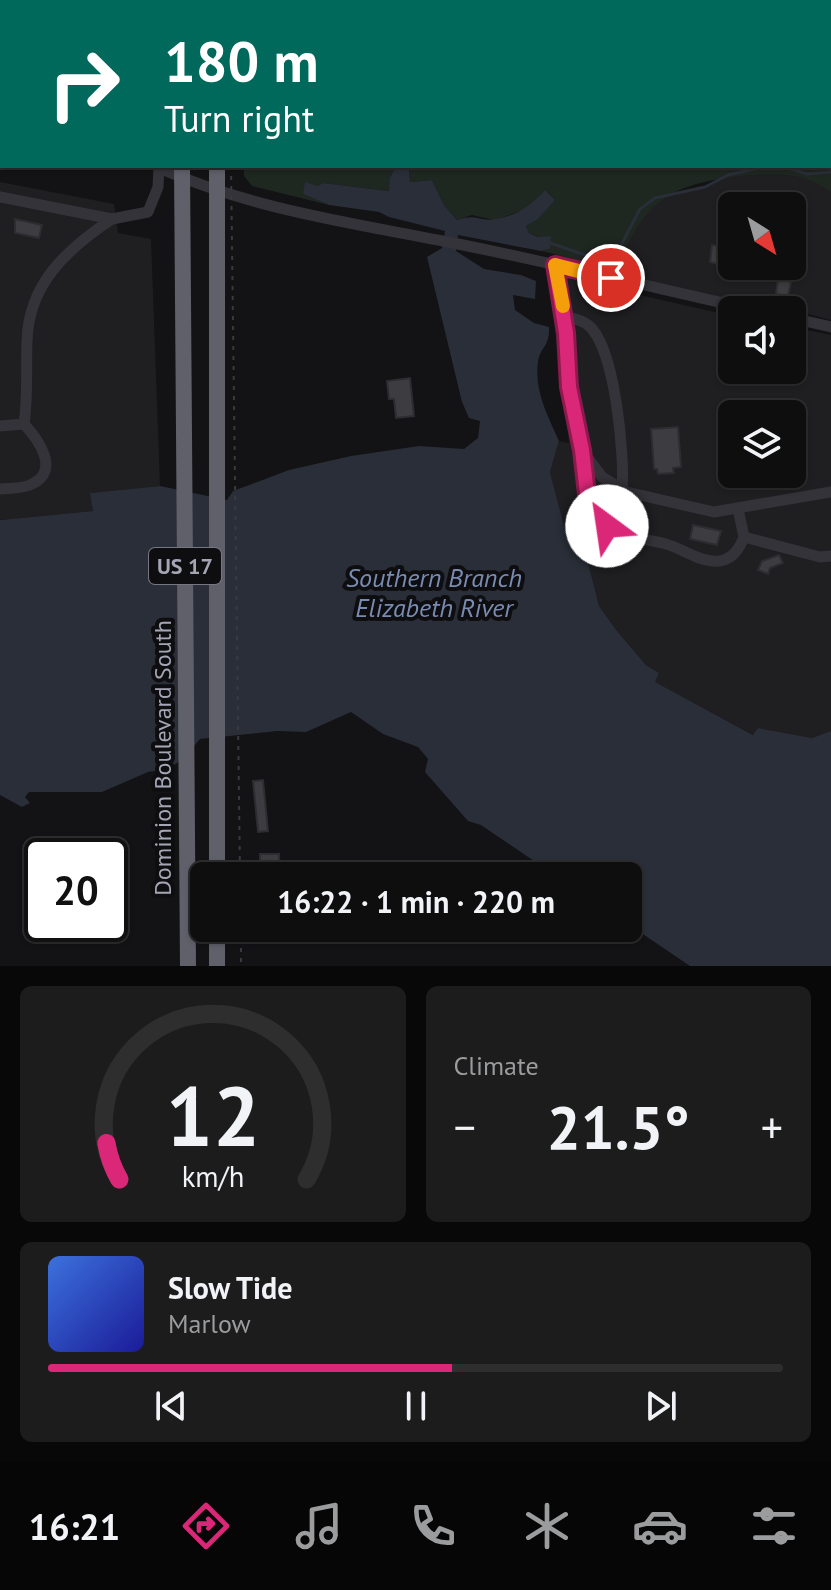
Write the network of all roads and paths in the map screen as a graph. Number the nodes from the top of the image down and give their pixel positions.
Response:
1 (159, 168) edge
2 (161, 168) edge
3 (182, 168) edge
4 (217, 168) edge
5 (231, 168) edge
6 (0, 197) edge
7 (112, 219) junction
8 (555, 265) junction
9 (718, 302) edge
10 (564, 316) junction
11 (806, 321) edge
12 (831, 327) edge
13 (24, 424) junction
14 (0, 426) edge
15 (582, 450) junction
16 (0, 489) edge
17 (622, 490) junction
18 (831, 492) edge
19 (738, 509) junction
20 (744, 537) junction
21 (831, 556) edge
22 (217, 862) edge
23 (240, 862) edge
24 (217, 942) edge
25 (241, 942) edge
26 (188, 966) edge
27 (217, 966) edge
28 (241, 966) edge

1 - 7 street
2 - 8 street
3 - 26 highway, Dominion Boulevard South / US 17, bridge
4 - 22 highway, US 17, bridge
5 - 23 path, bridge
6 - 7 street
7 - 13 street
8 - 9 street
8 - 10 street
10 - 15 street
10 - 17 street
11 - 12 street
13 - 14 street
13 - 16 street
15 - 17 street
15 - 20 street
17 - 19 street
18 - 19 street
19 - 20 street
20 - 21 street
24 - 27 highway
25 - 28 path

